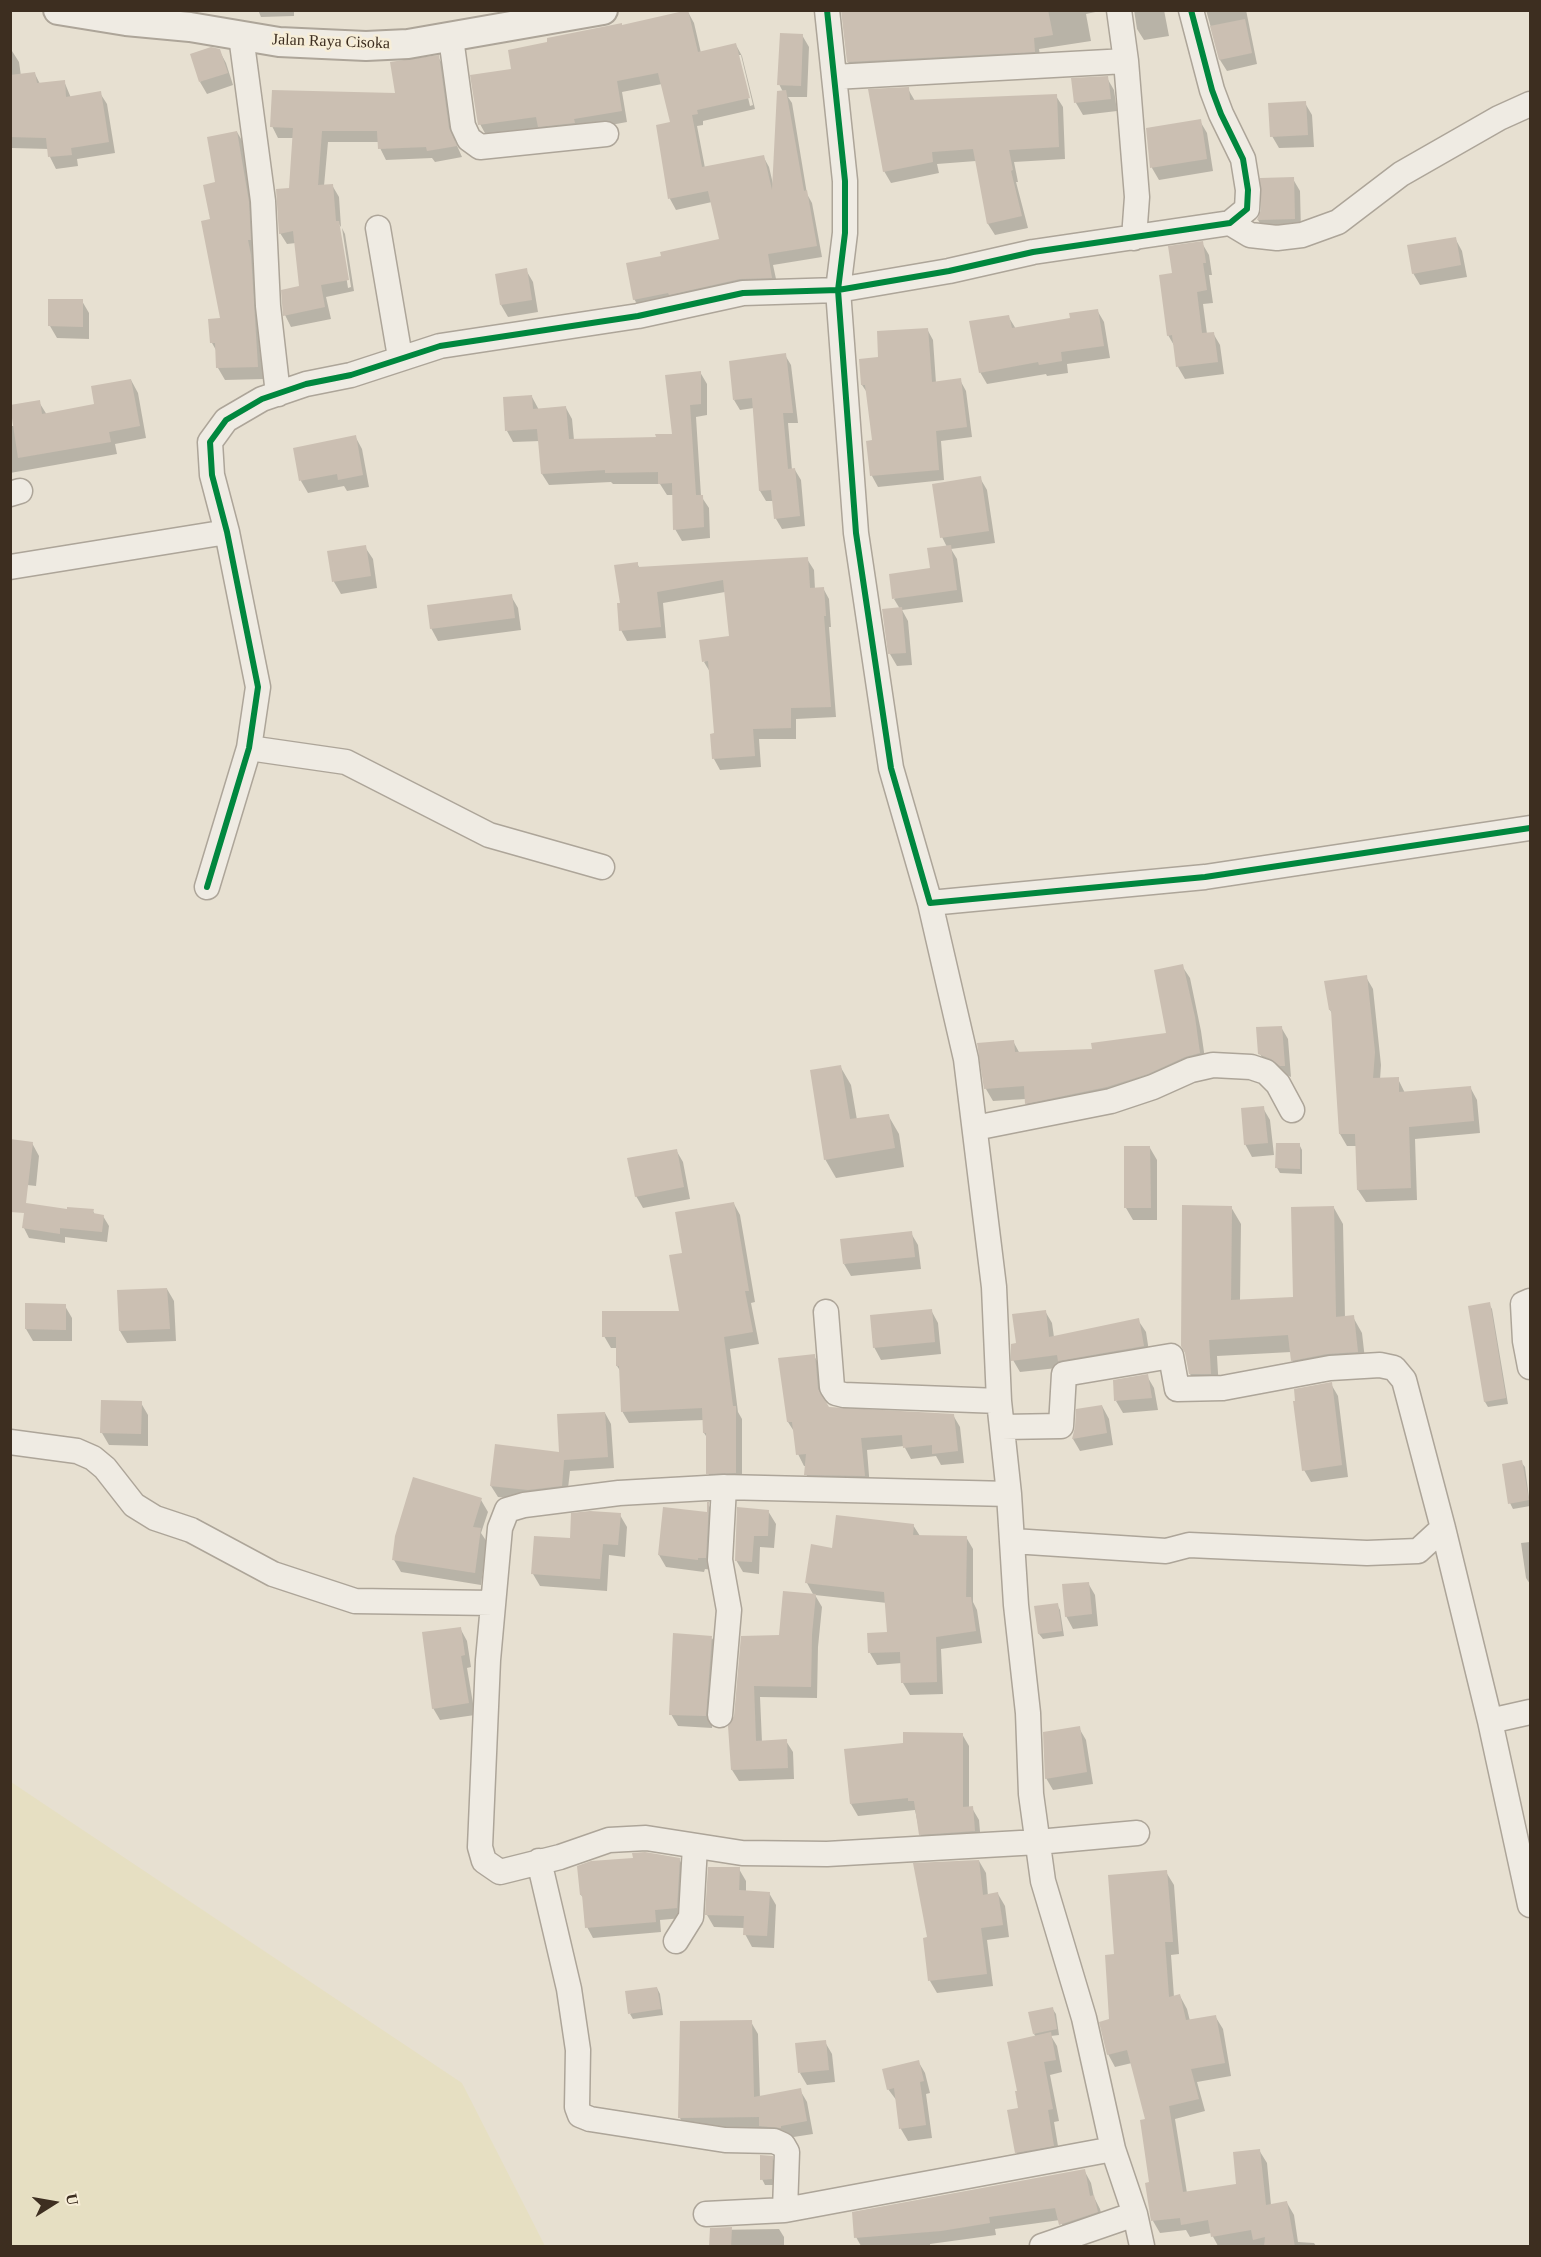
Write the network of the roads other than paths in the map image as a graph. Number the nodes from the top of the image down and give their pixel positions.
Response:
1 (58, 10) edge
2 (603, 10) edge
3 (827, 10) edge
4 (1119, 10) edge
5 (1191, 10) edge
6 (241, 36) junction
7 (451, 38) junction
8 (1126, 61) junction
9 (834, 77) junction
10 (1530, 104) edge
11 (606, 134) dead end
12 (1230, 223) junction
13 (378, 228) dead end
14 (1134, 238) junction
15 (838, 290) junction
16 (400, 357) junction
17 (278, 394) junction
18 (227, 532) junction
19 (10, 567) edge
20 (249, 748) junction
21 (1530, 828) edge
22 (602, 867) dead end
23 (207, 887) dead end
24 (930, 903) junction
25 (1292, 1110) dead end
26 (975, 1128) junction
27 (1530, 1301) edge
28 (826, 1312) dead end
29 (1530, 1367) edge
30 (999, 1401) junction
31 (1002, 1427) junction
32 (10, 1442) edge
33 (724, 1487) junction
34 (1009, 1494) junction
35 (1443, 1528) junction
36 (1013, 1541) junction
37 (493, 1602) junction
38 (1530, 1712) edge
39 (720, 1715) dead end
40 (1490, 1721) junction
41 (1137, 1833) dead end
42 (1038, 1842) junction
43 (695, 1846) junction
44 (539, 1861) junction
45 (1530, 1905) edge
46 (676, 1941) dead end
47 (1113, 2149) junction
48 (786, 2210) junction
49 (706, 2214) dead end
50 (1135, 2214) junction
51 (1042, 2247) edge
52 (1142, 2247) edge

1 - 6 street, Jalan Raya Cisoka
2 - 7 street, Jalan Raya Cisoka
3 - 9 street
4 - 8 street
5 - 12 street
6 - 7 street, Jalan Raya Cisoka
6 - 17 street
7 - 11 street
8 - 9 street
8 - 14 street
9 - 15 street
10 - 12 street
12 - 14 street
13 - 16 street
14 - 15 street
15 - 16 street
15 - 24 street
16 - 17 street
17 - 18 street
18 - 19 street
18 - 20 street
20 - 22 street
20 - 23 street
21 - 24 street
24 - 26 street
25 - 26 street
26 - 30 street
27 - 29 street
28 - 30 street
30 - 31 street
31 - 34 street
31 - 35 street
32 - 37 street
33 - 34 street
33 - 37 street
33 - 39 street
34 - 36 street
35 - 36 street
35 - 40 street
36 - 42 street
37 - 44 street
38 - 40 street
40 - 45 street
41 - 42 street
42 - 43 street
42 - 47 street
43 - 44 street
43 - 46 street
44 - 48 street
47 - 48 street
47 - 50 street
48 - 49 street
50 - 51 street
50 - 52 street

